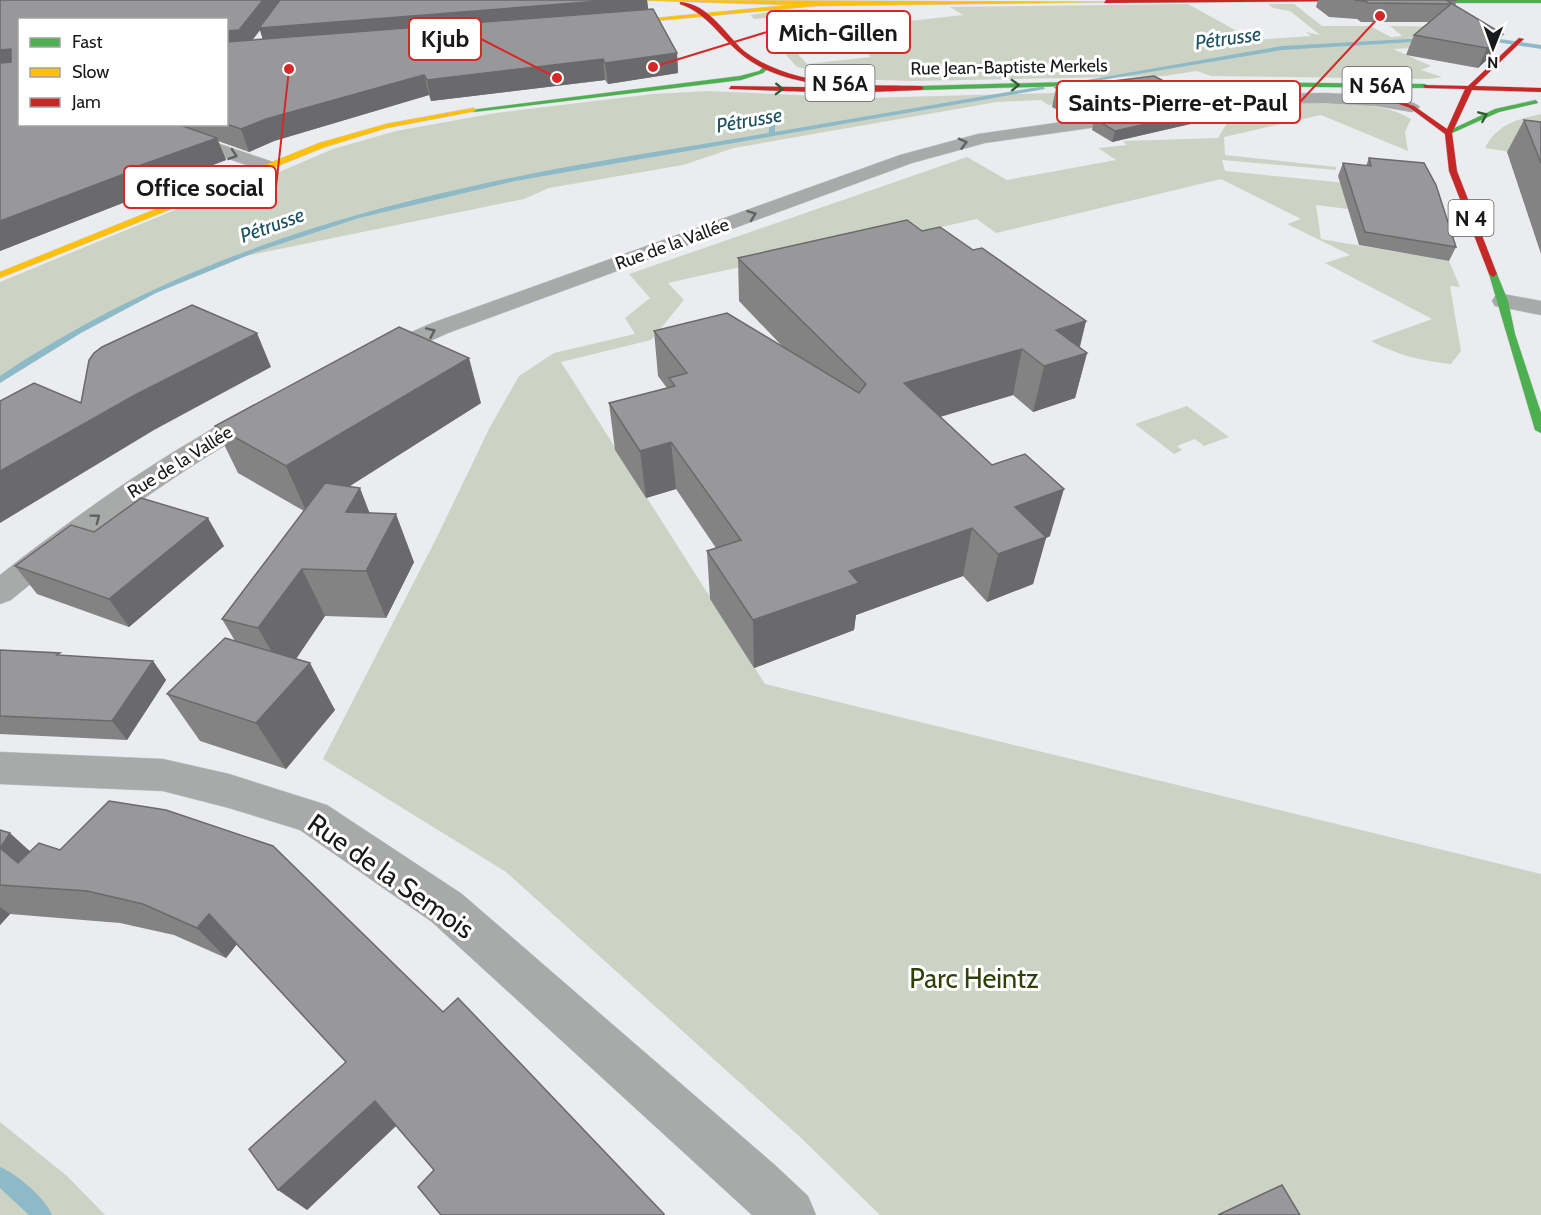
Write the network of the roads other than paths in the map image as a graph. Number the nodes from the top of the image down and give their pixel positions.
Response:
1 (636, 0) edge
2 (1375, 1) edge
3 (1486, 1) edge
4 (1396, 2) edge
5 (818, 4) junction
6 (1541, 4) edge
7 (706, 7) edge
8 (732, 10) junction
9 (744, 24) dead end
10 (602, 25) edge
11 (1519, 44) dead end
12 (766, 50) dead end
13 (748, 58) junction
14 (767, 67) junction
15 (1320, 83) junction
16 (915, 88) junction
17 (1469, 88) junction
18 (1541, 90) edge
19 (595, 94) junction
20 (1541, 101) edge
21 (1412, 107) junction
22 (164, 126) edge
23 (1448, 133) junction
24 (267, 166) junction
25 (0, 275) edge
26 (1503, 301) junction
27 (1541, 308) edge
28 (354, 366) edge
29 (274, 406) edge
30 (1541, 430) edge
31 (0, 592) edge
32 (0, 768) edge
33 (789, 1215) edge

1 - 7 main road
2 - 5 main road
3 - 4 main road
3 - 6 main road
3 - 6 main road
5 - 7 main road
5 - 8 main road
7 - 8 main road
7 - 10 main road
7 - 13 main road, Rue Jean-Baptiste Merkels / N 56A
8 - 9 main road
11 - 17 main road
12 - 14 main road
13 - 14 main road, Rue Jean-Baptiste Merkels / N 56A
13 - 19 main road
14 - 16 main road, Rue Jean-Baptiste Merkels / N 56A
14 - 19 main road
16 -> 15 main road, Rue Jean-Baptiste Merkels / N 56A
15 - 17 main road, Rue Jean-Baptiste Merkels / N 56A
15 - 21 main road, N 56A
19 -> 16 main road
17 - 18 main road, N 56A
17 - 23 main road
19 - 24 main road
23 -> 20 main road
21 - 23 main road, N 56A
28 -> 21 street, Rue de la Vallée
22 -> 24 street
23 - 26 main road, N 4
24 - 25 main road
26 - 27 street
26 - 30 main road, N 4
31 -> 29 street, Rue de la Vallée
32 - 33 street, Rue de la Semois

